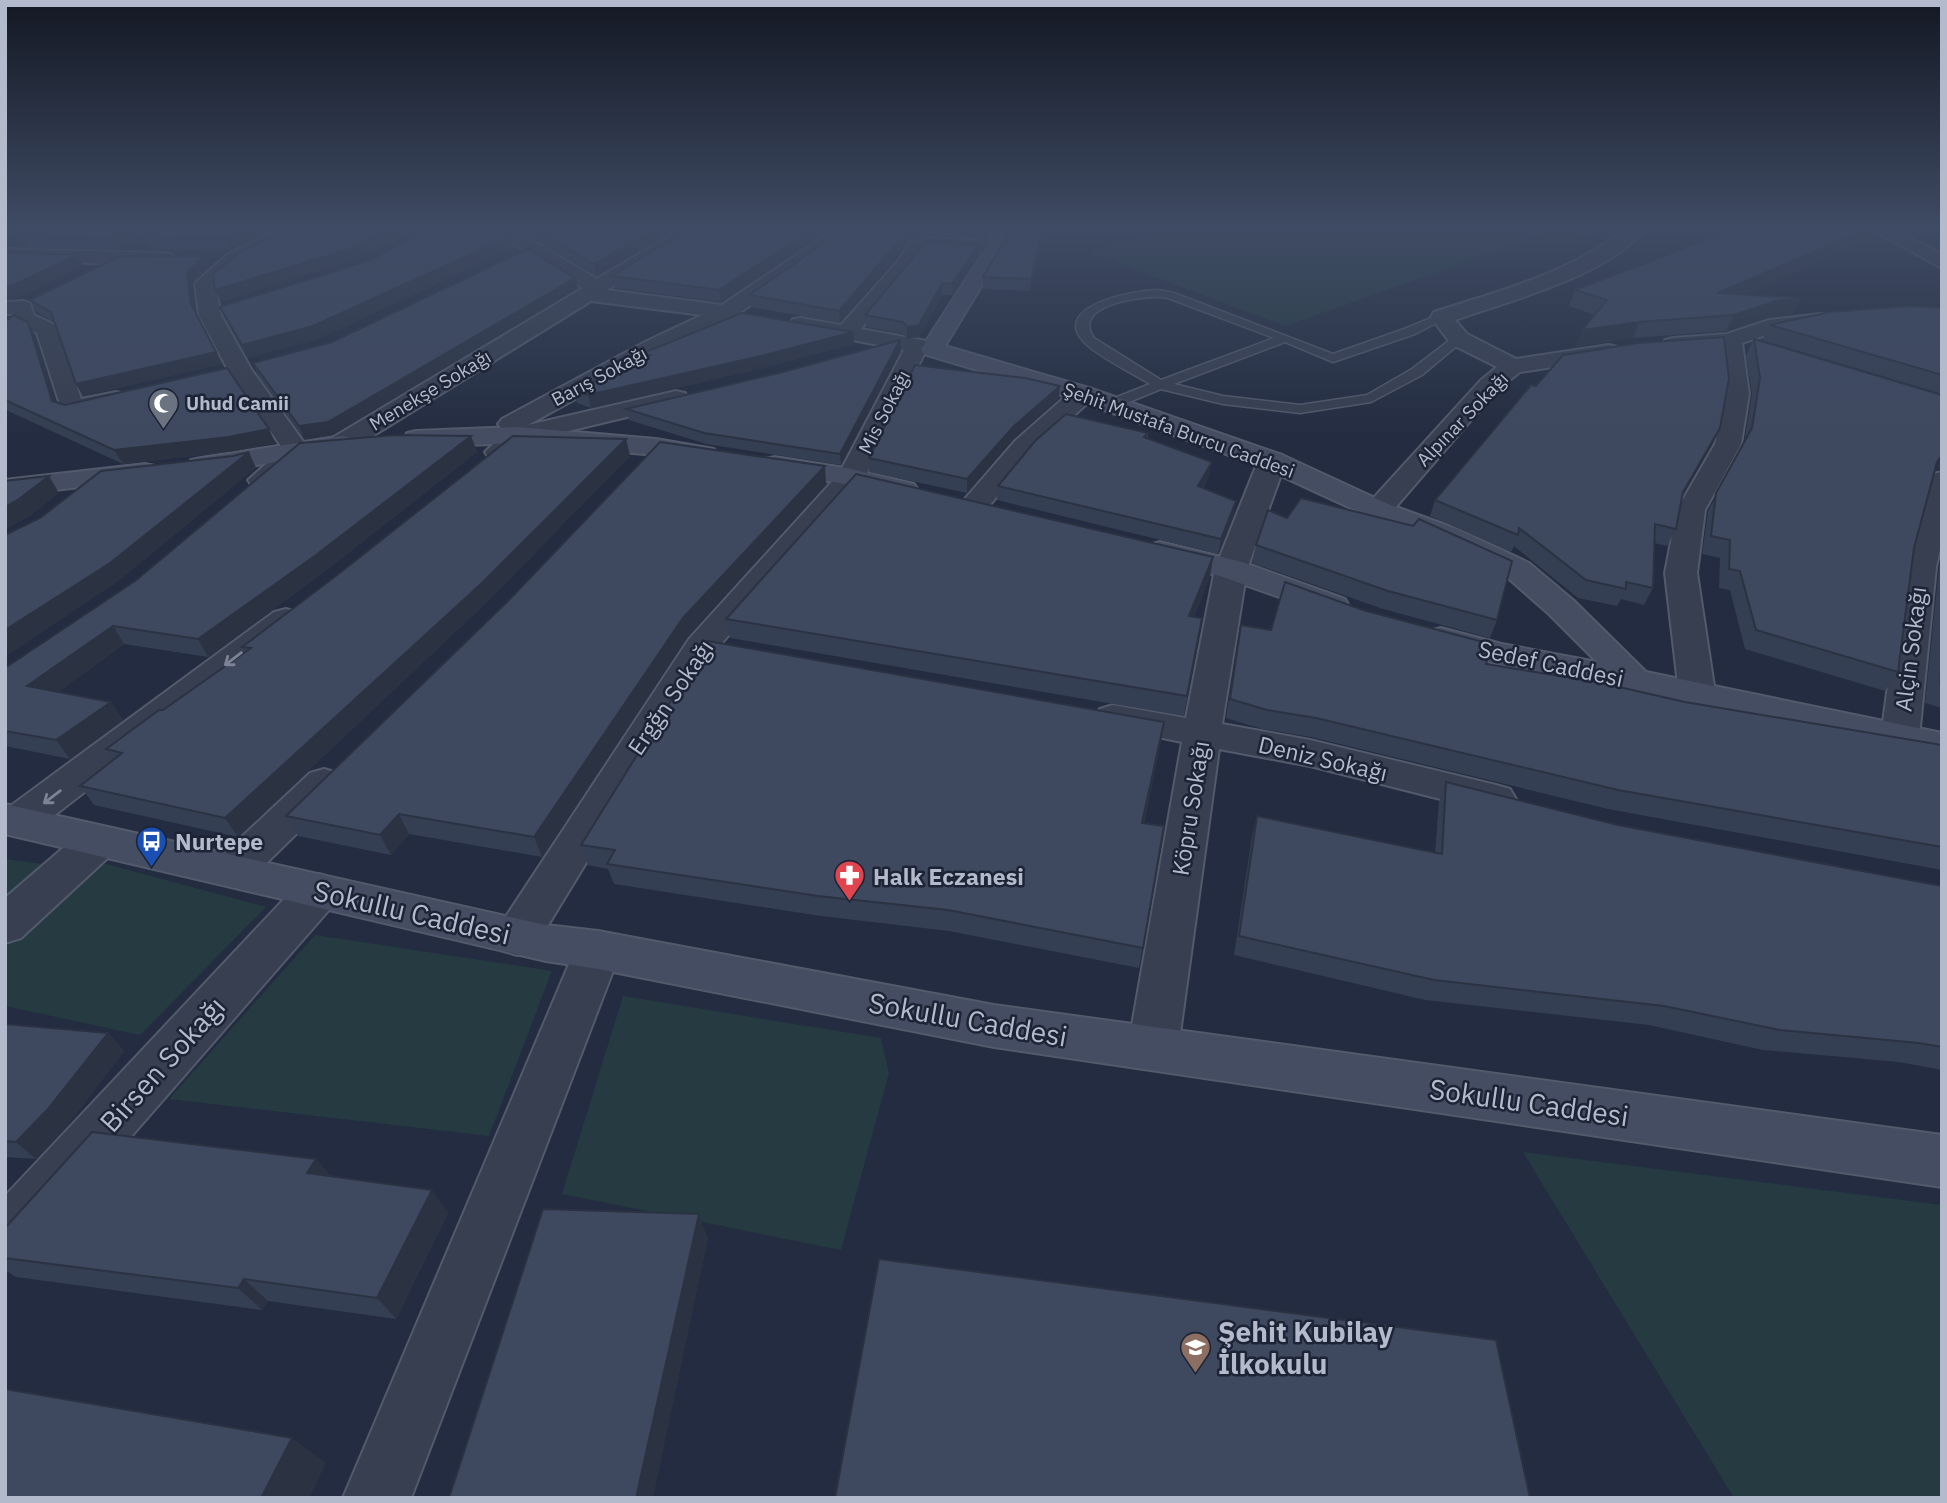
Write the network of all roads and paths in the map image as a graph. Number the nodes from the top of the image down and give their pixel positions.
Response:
1 (211, 297) edge
2 (582, 297) edge
3 (631, 297) edge
4 (748, 297) edge
5 (881, 297) edge
6 (952, 297) edge
7 (1128, 297) edge
8 (1176, 297) edge
9 (1497, 297) edge
10 (21, 305) edge
11 (726, 312) junction
12 (753, 317) edge
13 (1442, 317) junction
14 (1846, 317) edge
15 (780, 321) edge
16 (5, 327) edge
17 (1286, 338) junction
18 (1459, 339) junction
19 (1730, 340) junction
20 (846, 344) junction
21 (914, 346) junction
22 (1769, 352) edge
23 (265, 363) edge
24 (1513, 366) junction
25 (240, 370) junction
26 (215, 376) edge
27 (1160, 385) junction
28 (705, 391) edge
29 (138, 394) edge
30 (1083, 394) junction
31 (1112, 404) junction
32 (504, 435) junction
33 (341, 444) junction
34 (656, 447) junction
35 (297, 450) junction
36 (1272, 461) junction
37 (475, 470) edge
38 (106, 473) junction
39 (5, 476) edge
40 (850, 477) junction
41 (630, 478) edge
42 (1942, 480) edge
43 (5, 488) edge
44 (235, 502) edge
45 (62, 508) edge
46 (1378, 510) junction
47 (1136, 545) edge
48 (1230, 569) junction
49 (1931, 572) edge
50 (315, 598) edge
51 (1357, 614) edge
52 (1408, 629) edge
53 (701, 646) junction
54 (741, 653) edge
55 (1634, 680) junction
56 (1697, 693) junction
57 (1080, 712) edge
58 (1202, 733) junction
59 (1900, 737) junction
60 (1942, 746) edge
61 (349, 758) edge
62 (1526, 807) edge
63 (12, 821) edge
64 (99, 841) junction
65 (232, 871) junction
66 (319, 891) junction
67 (5, 925) edge
68 (517, 937) junction
69 (598, 950) junction
70 (1153, 1048) junction
71 (1942, 1161) edge
72 (5, 1238) edge
73 (377, 1498) edge

1 - 25 street
2 - 33 street, Menekşe Sokağı
3 - 11 street
4 - 11 street, Barış Sokağı
5 - 20 street
6 - 21 street
7 - 27 lane
8 - 17 lane
9 - 13 street
10 - 16 street
10 - 29 street
11 - 12 street
11 - 32 street, Barış Sokağı
13 - 17 lane
13 - 18 street
14 - 19 street
15 - 20 street
17 - 27 lane
18 - 24 street
18 - 27 lane
19 - 22 street
19 - 24 street, Alpınar Sokağı
19 - 56 street
20 - 21 street
21 - 30 street, Şehit Mustafa Burcu Caddesi
21 - 40 street, Mis Sokağı
23 - 25 street
24 - 46 street, Alpınar Sokağı
25 - 26 street
25 - 35 street
27 - 31 lane
28 - 32 street
30 - 31 street, Şehit Mustafa Burcu Caddesi
30 - 40 street
31 - 36 street, Şehit Mustafa Burcu Caddesi
32 - 33 street
32 - 34 street
32 - 37 street, Barış Sokağı
33 - 35 street
34 - 40 street
34 - 41 street
35 - 38 street
35 - 44 street
36 - 46 street, Şehit Mustafa Burcu Caddesi
36 - 48 street, Köpru Sokağı
38 - 39 street
38 - 43 street
38 - 45 street
40 - 53 street, Ergğn Sokağı
42 - 49 street, Alçin Sokağı
46 - 55 street, Şehit Mustafa Burcu Caddesi
47 - 48 street
48 - 51 street
48 - 58 street, Köpru Sokağı
49 - 59 street, Alçin Sokağı
50 -> 63 street
52 - 55 street, Sedef Caddesi
53 - 54 street
53 - 68 street, Ergğn Sokağı
55 - 56 street, Sedef Caddesi
56 - 59 street, Sedef Caddesi
57 - 58 street, Deniz Sokağı
58 - 62 street, Deniz Sokağı
58 - 70 street, Köpru Sokağı
59 - 60 street, Sedef Caddesi
61 - 65 street
63 - 64 street, Sokullu Caddesi
64 - 65 street, Sokullu Caddesi
64 - 67 street
65 - 66 street, Sokullu Caddesi
66 - 68 street, Sokullu Caddesi
66 - 72 street, Birsen Sokağı
68 - 69 street, Sokullu Caddesi
69 - 70 street, Sokullu Caddesi
69 - 73 street
70 - 71 street, Sokullu Caddesi

